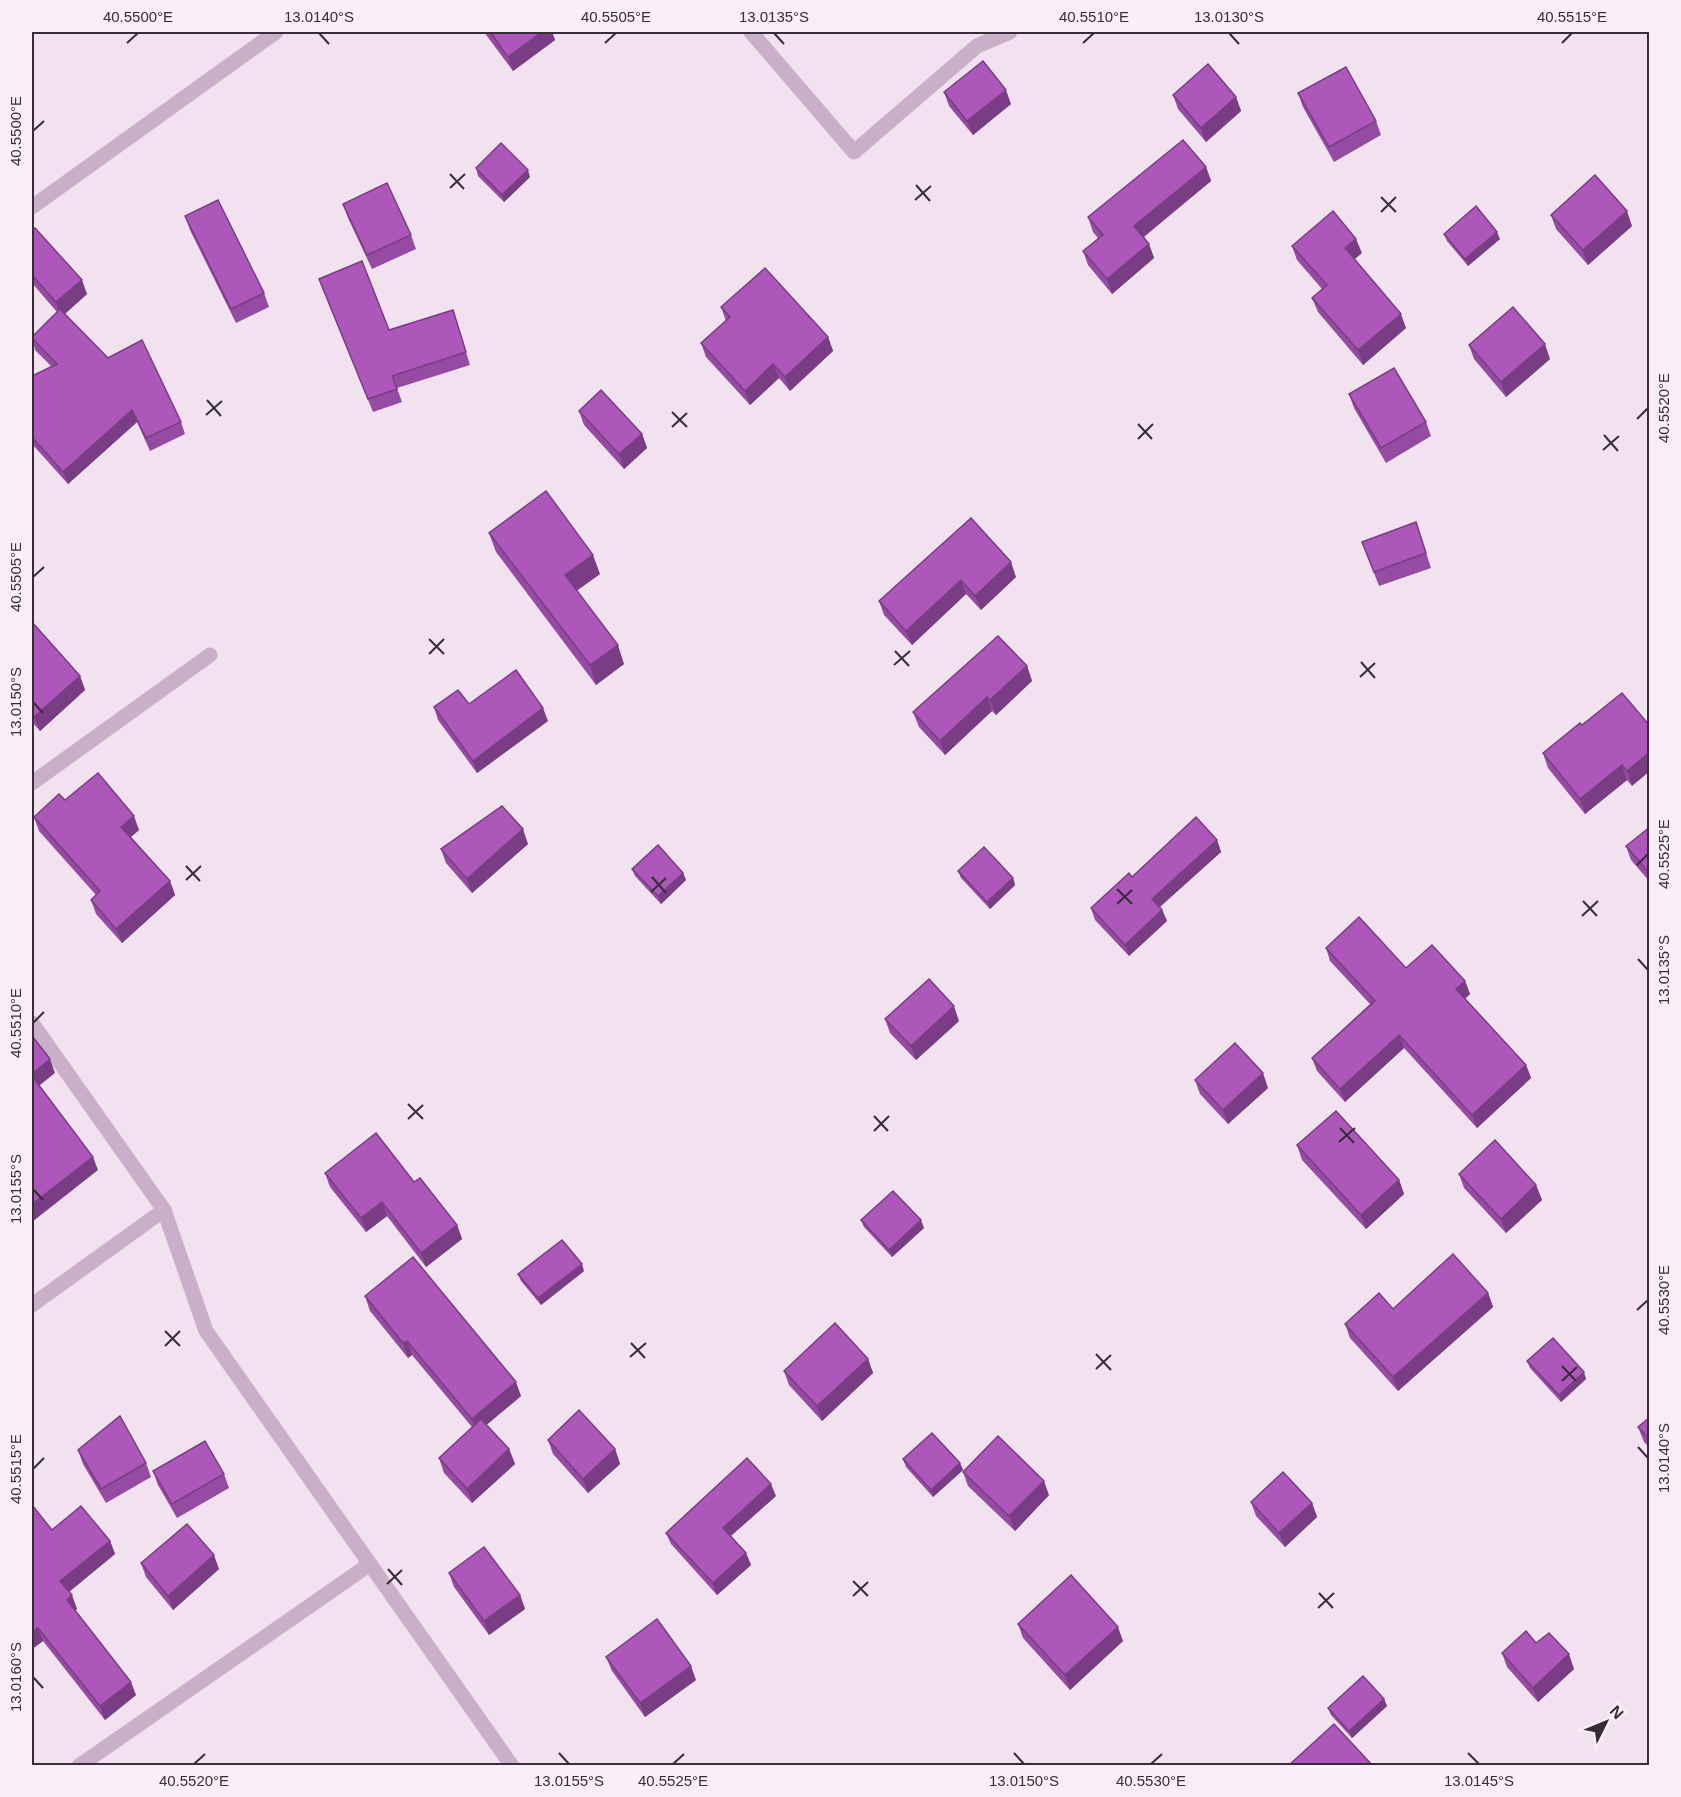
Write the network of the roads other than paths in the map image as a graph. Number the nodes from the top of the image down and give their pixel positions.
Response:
1 (276, 32) edge
2 (751, 32) edge
3 (1010, 32) edge
4 (32, 207) edge
5 (210, 655) dead end
6 (32, 783) edge
7 (32, 1023) edge
8 (164, 1210) junction
9 (32, 1305) edge
10 (370, 1564) junction
11 (79, 1766) edge
12 (512, 1766) edge

1 - 4 street
2 - 3 street
5 - 6 street
7 - 8 street
8 - 9 street
8 - 10 street
10 - 11 street
10 - 12 street

